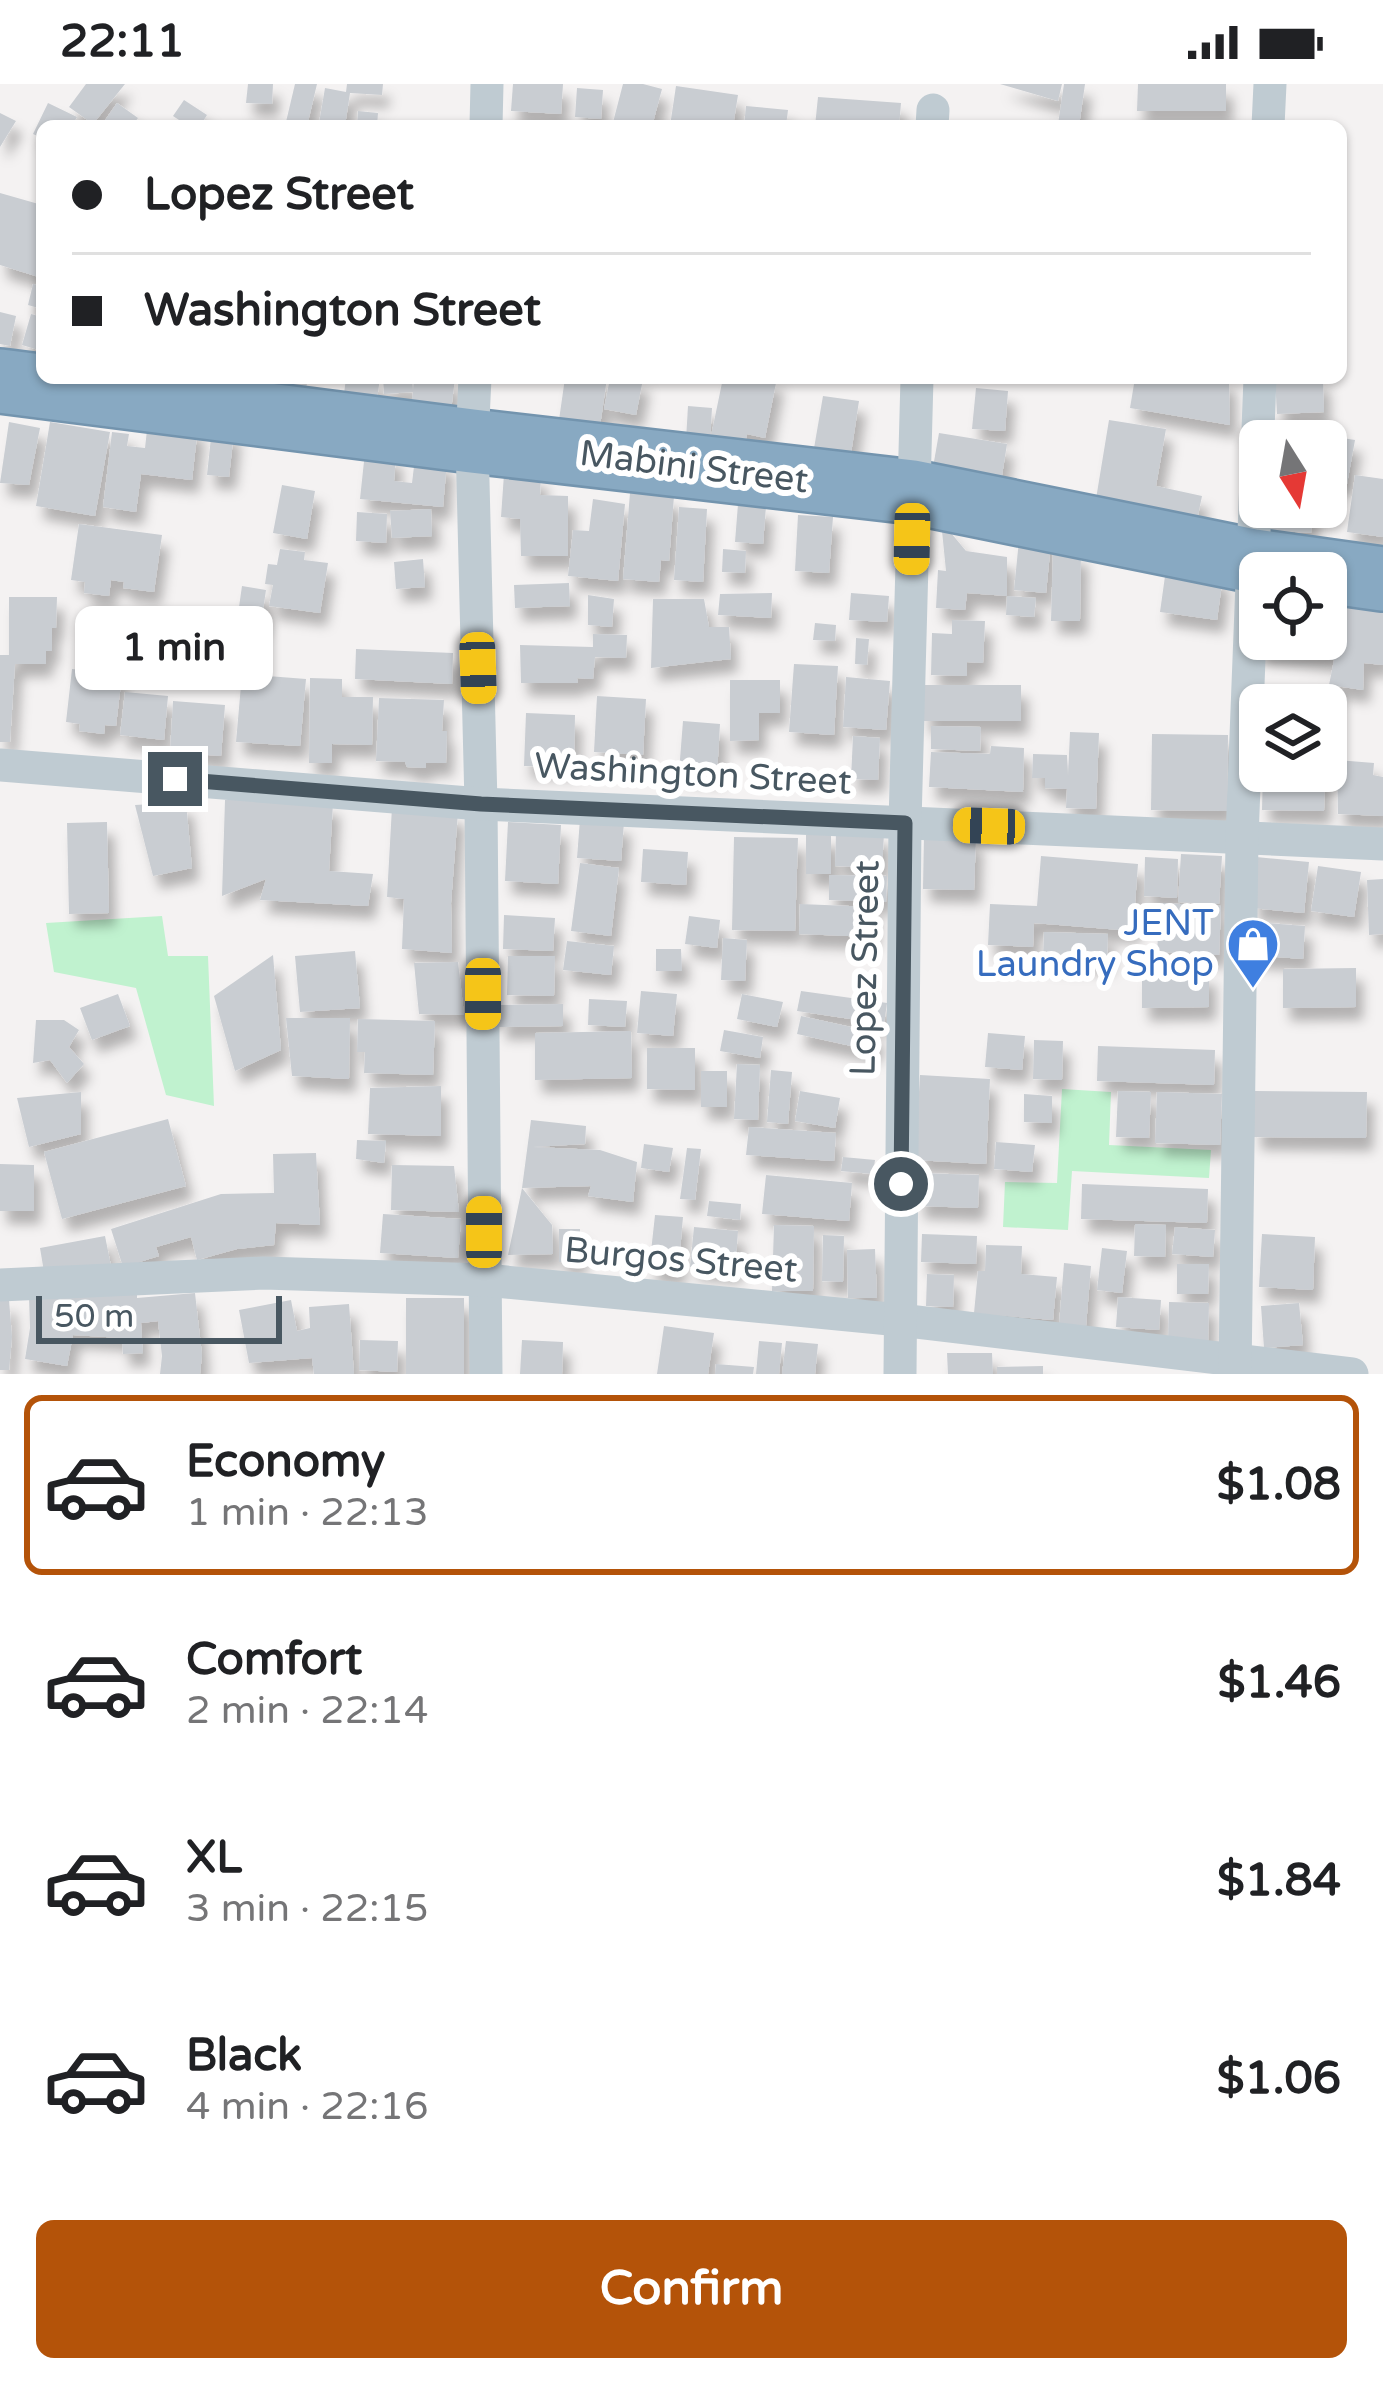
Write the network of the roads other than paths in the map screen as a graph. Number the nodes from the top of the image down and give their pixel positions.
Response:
1 (487, 84) edge
2 (1270, 84) edge
3 (486, 120) edge
4 (1268, 120) edge
5 (0, 381) edge
6 (475, 384) edge
7 (917, 384) edge
8 (1260, 384) edge
9 (472, 441) junction
10 (913, 492) junction
11 (1254, 552) edge
12 (1239, 558) edge
13 (1347, 574) edge
14 (1383, 579) edge
15 (1250, 660) edge
16 (0, 765) edge
17 (481, 804) junction
18 (905, 823) junction
19 (1242, 838) junction
20 (1383, 844) edge
21 (485, 1280) junction
22 (0, 1286) edge
23 (900, 1320) junction
24 (1236, 1366) edge
25 (485, 1374) edge
26 (900, 1374) edge
27 (1352, 1374) edge

1 - 3 street
2 - 4 street
5 - 9 highway, Mabini Street
6 - 9 street
7 - 10 street, Lopez Street
8 - 11 street
9 - 10 highway, Mabini Street
9 - 17 street
10 - 12 highway, Mabini Street
10 - 18 street, Lopez Street
13 - 14 highway, Mabini Street
15 - 19 street
16 - 17 street, Washington Street
17 - 18 street, Washington Street
17 - 21 street
18 - 19 street, Washington Street
18 - 23 street, Lopez Street
19 - 20 street, Washington Street
19 - 24 street
21 - 22 street, Burgos Street
21 - 23 street, Burgos Street
21 - 25 street
23 - 24 street, Burgos Street
23 - 26 street, Lopez Street
24 - 27 street, Burgos Street

